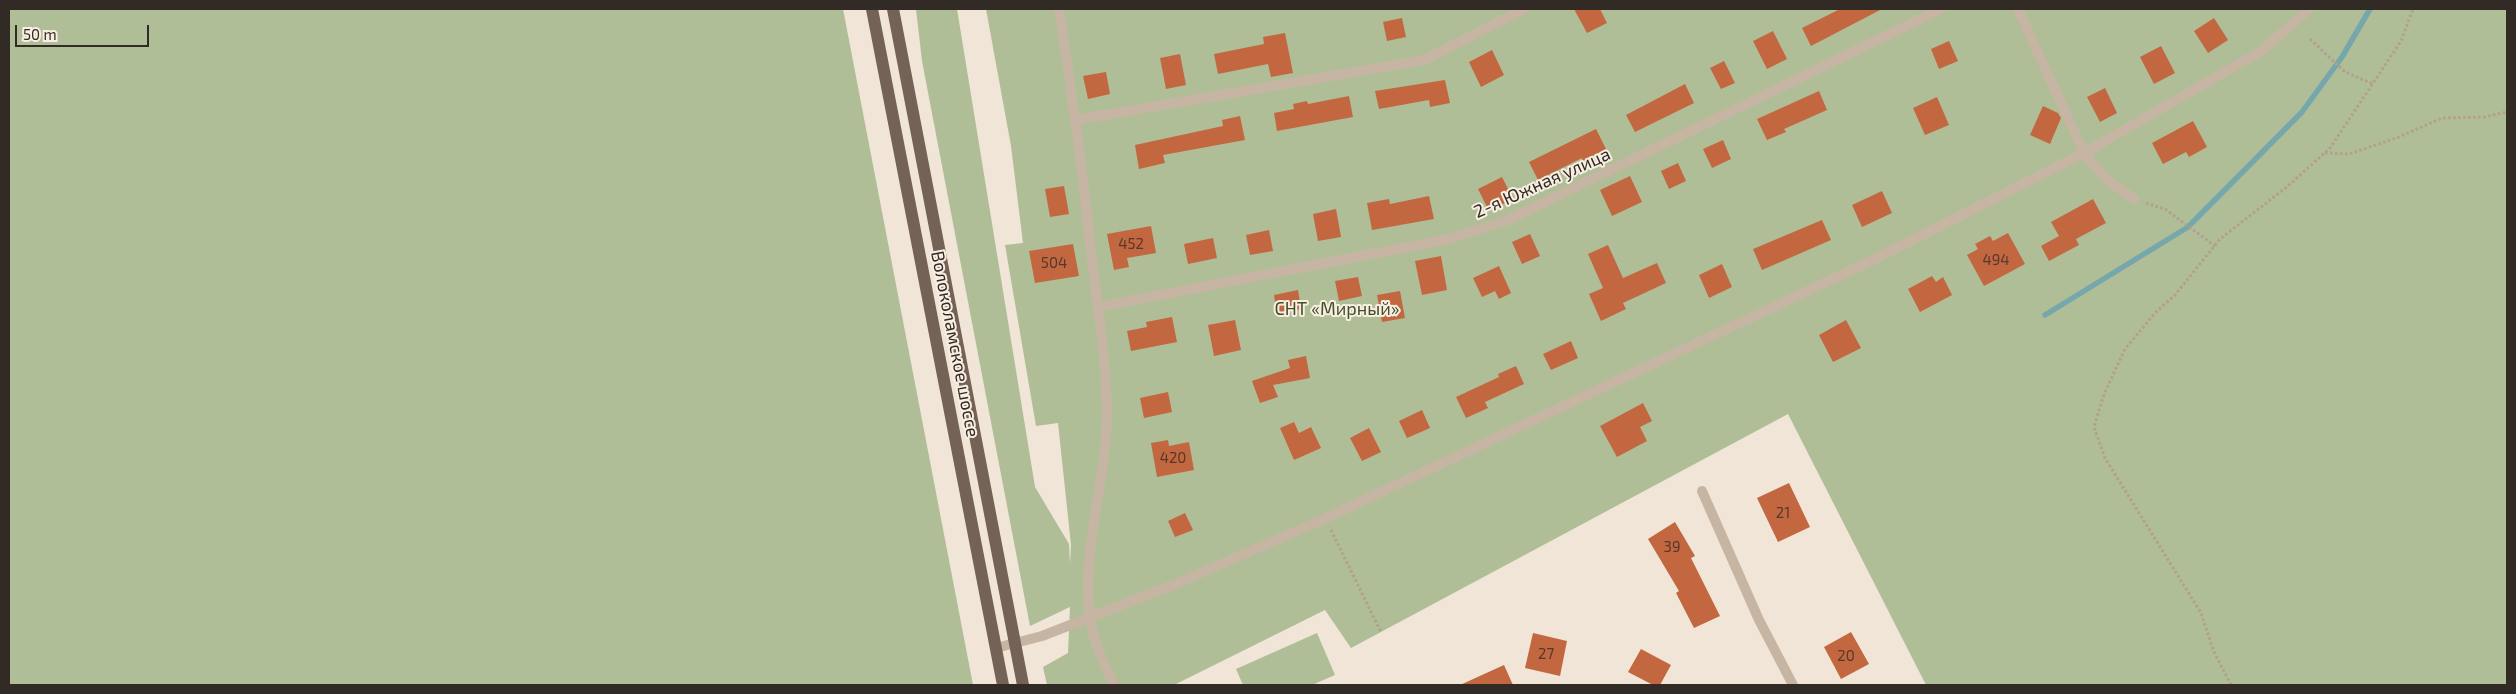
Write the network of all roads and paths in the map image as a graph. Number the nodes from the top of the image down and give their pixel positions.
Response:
1 (872, 9) edge
2 (893, 9) edge
3 (1060, 9) edge
4 (1524, 9) edge
5 (1941, 9) edge
6 (2018, 9) edge
7 (2309, 9) edge
8 (2413, 9) edge
9 (2310, 39) dead end
10 (2373, 84) junction
11 (2507, 112) edge
12 (1076, 120) junction
13 (2084, 153) junction
14 (2325, 153) junction
15 (2134, 199) joint
16 (2215, 246) junction
17 (1098, 307) junction
18 (1702, 491) dead end
19 (1324, 519) junction
20 (1090, 618) junction
21 (1381, 632) dead end
22 (1015, 645) junction
23 (996, 648) junction
24 (1003, 685) edge
25 (1023, 685) edge
26 (1114, 685) edge
27 (1793, 685) edge
28 (2230, 685) edge

1 - 23 main road, Волоколамское шоссе
2 - 22 main road, Волоколамское шоссе
3 - 12 lane
4 - 12 lane
5 - 17 lane, 2-я Южная улица
6 - 13 lane
7 - 13 lane
8 - 10 path
9 - 10 path
10 - 14 path
11 - 14 path
12 - 17 lane
13 - 15 lane
13 - 19 lane
14 - 16 path
15 - 16 path
16 - 28 path
17 - 20 lane
18 - 27 lane
19 - 20 lane
19 - 21 path
20 - 22 lane
20 - 26 lane
22 - 23 lane
22 - 25 main road, Волоколамское шоссе
23 - 24 main road, Волоколамское шоссе

